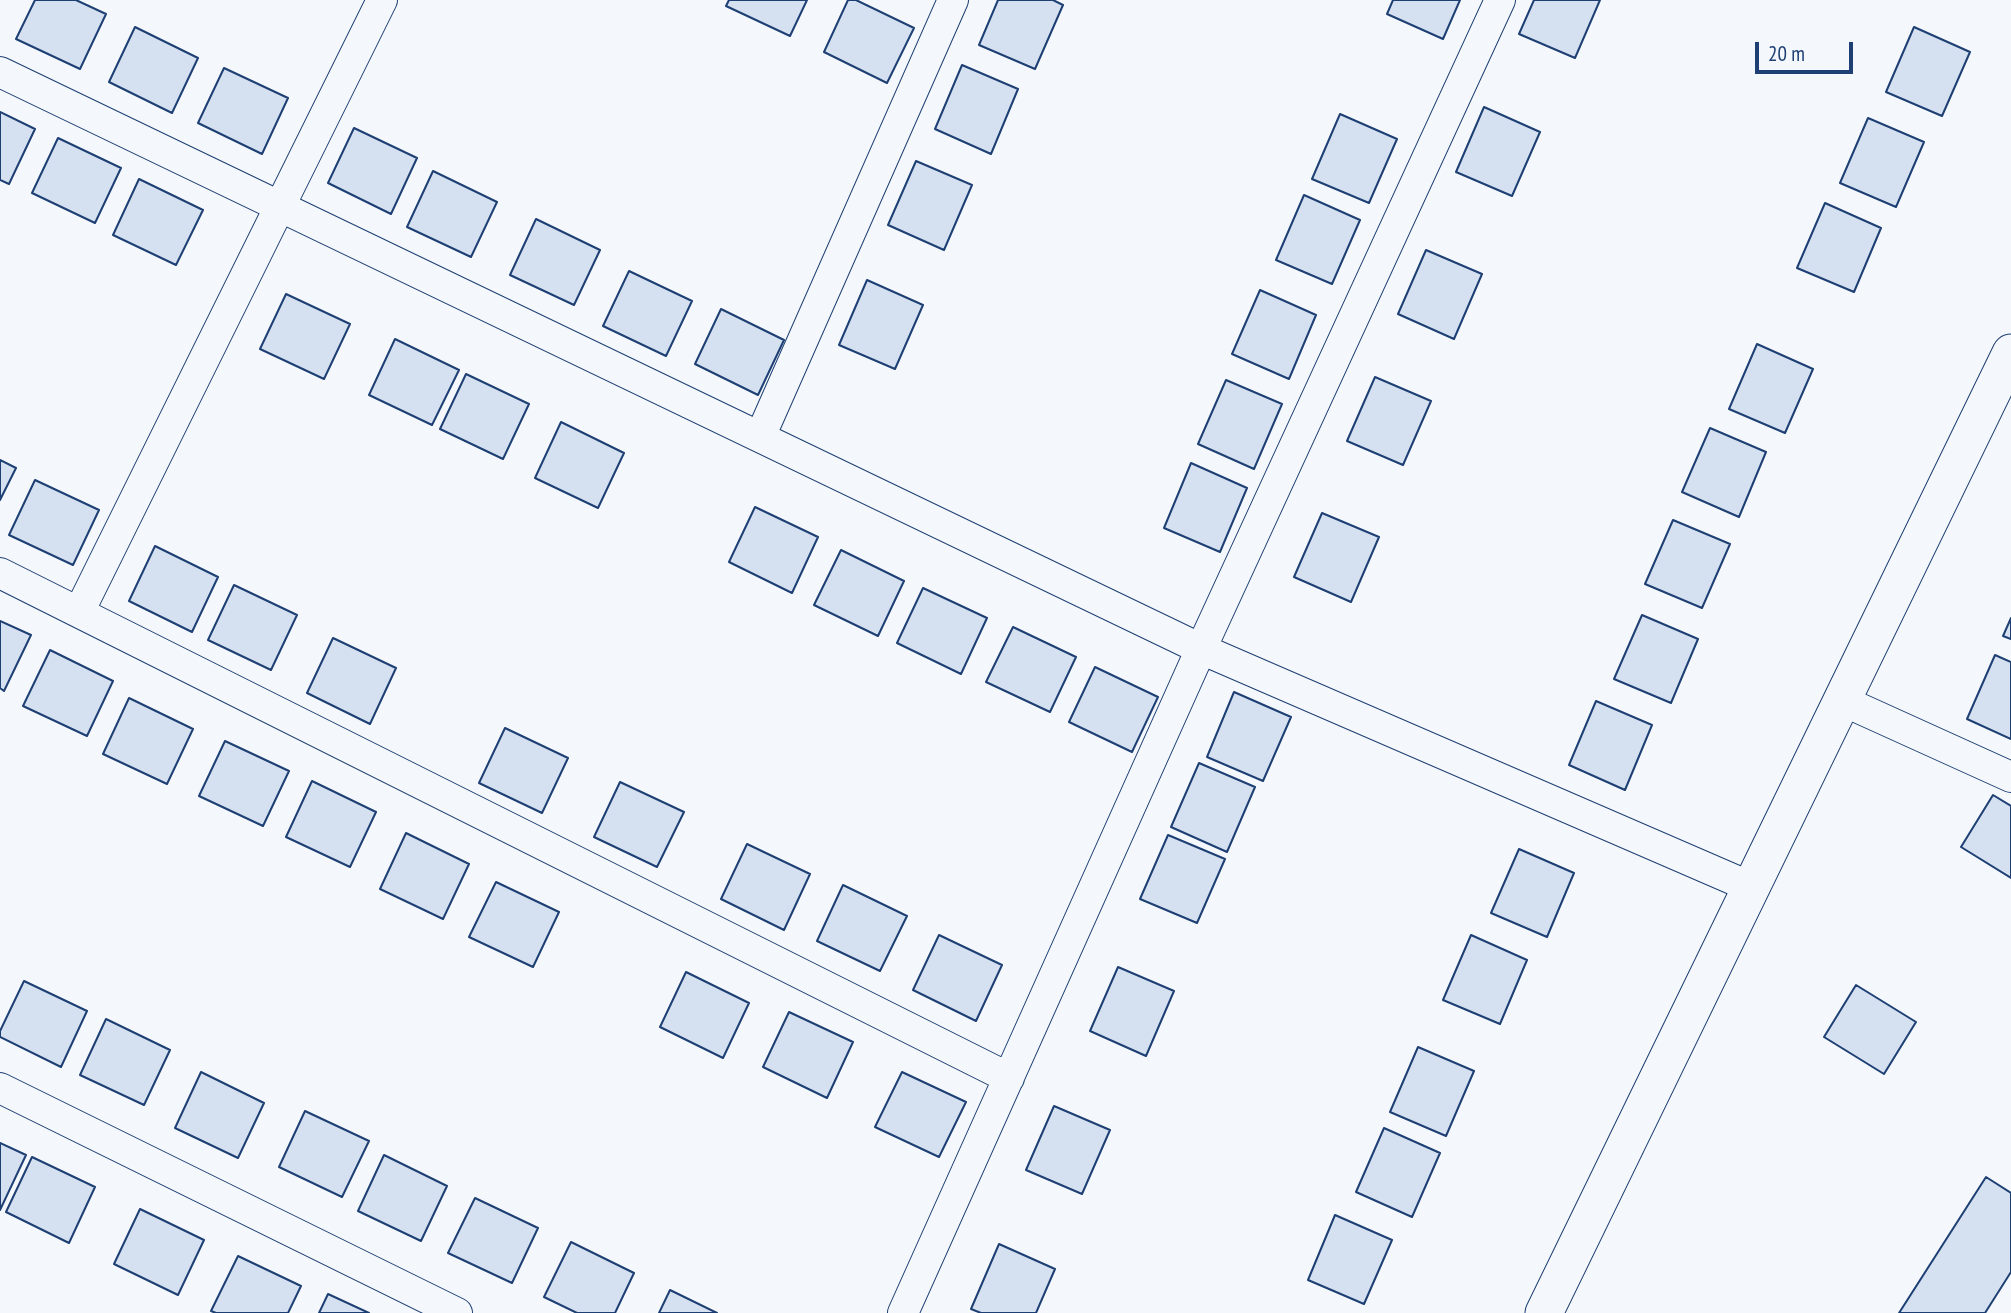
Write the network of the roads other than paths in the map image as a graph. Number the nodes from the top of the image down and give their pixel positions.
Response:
1 (382, 0) edge
2 (953, 0) edge
3 (1500, 0) edge
4 (0, 72) edge
5 (280, 206) junction
6 (2011, 353) edge
7 (760, 437) junction
8 (0, 573) edge
9 (79, 612) junction
10 (1201, 649) junction
11 (1841, 700) junction
12 (2011, 777) edge
13 (1753, 888) junction
14 (1009, 1078) junction
15 (0, 1088) edge
16 (457, 1313) edge
17 (903, 1313) edge
18 (1544, 1313) edge

1 - 5 street
2 - 7 street
3 - 10 street
4 - 5 street
5 - 7 street
5 - 9 street
6 - 11 street
7 - 10 street
8 - 9 street
9 - 14 street
10 - 13 street
10 - 14 street
11 - 12 street
11 - 13 street
13 - 18 street
14 - 17 street
15 - 16 street

